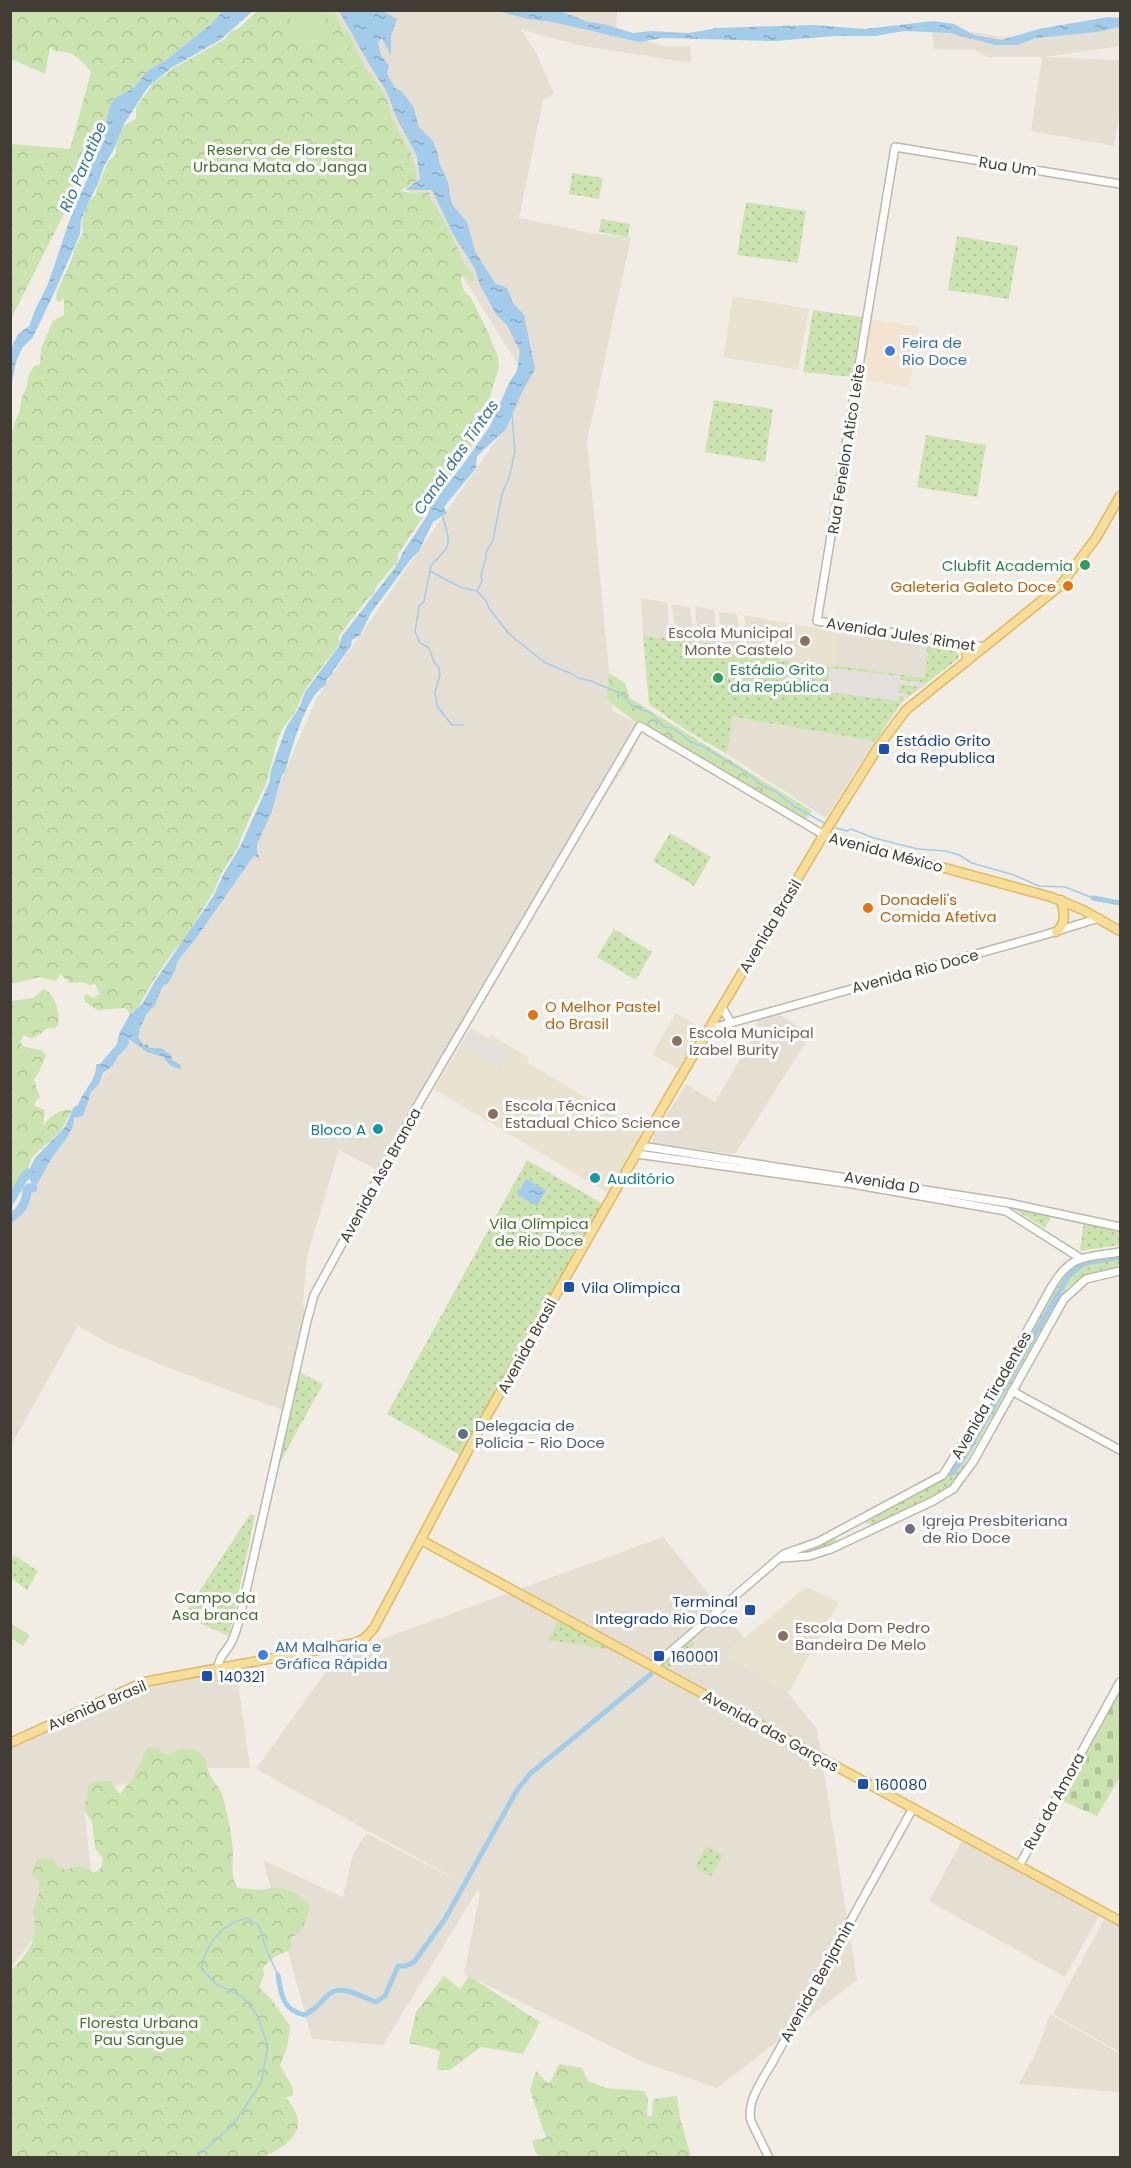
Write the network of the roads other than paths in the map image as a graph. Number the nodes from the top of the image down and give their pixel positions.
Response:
1 (895, 147) joint
2 (1120, 184) edge
3 (1120, 496) edge
4 (817, 621) joint
5 (961, 644) junction
6 (984, 647) junction
7 (968, 661) junction
8 (645, 729) joint
9 (826, 832) junction
10 (1061, 900) junction
11 (1099, 918) junction
12 (1120, 931) edge
13 (1056, 932) junction
14 (722, 1007) junction
15 (731, 1023) junction
16 (709, 1029) junction
17 (639, 1150) junction
18 (853, 1181) junction
19 (1120, 1227) edge
20 (1120, 1252) edge
21 (1080, 1258) junction
22 (1120, 1271) edge
23 (1011, 1391) junction
24 (1120, 1450) edge
25 (836, 1532) junction
26 (421, 1540) junction
27 (813, 1544) junction
28 (841, 1545) junction
29 (796, 1557) junction
30 (779, 1558) junction
31 (654, 1666) junction
32 (218, 1668) junction
33 (1120, 1682) edge
34 (10, 1743) edge
35 (913, 1808) junction
36 (1019, 1866) junction
37 (1120, 1921) edge
38 (769, 2157) edge

1 - 2 street, Rua Um
1 - 4 street, Rua Fenelon Atico Leite
3 - 6 main road, Avenida Brasil
4 - 5 street, Avenida Jules Rimet
5 - 6 street, Avenida Jules Rimet
5 - 7 main road
6 - 7 main road, Avenida Brasil
7 - 9 main road, Avenida Brasil
8 - 9 street, Avenida México
8 - 32 street, Avenida Asa Branca
9 - 10 main road, Avenida México
9 - 14 main road, Avenida Brasil
10 - 11 main road, Avenida México
10 - 13 main road
11 - 12 main road, Avenida México
11 - 13 street, Avenida Rio Doce
13 - 15 street, Avenida Rio Doce
14 - 15 street
14 - 16 main road, Avenida Brasil
15 - 16 street, Avenida Rio Doce
16 - 17 main road, Avenida Brasil
17 - 18 street, Avenida D
17 - 26 main road, Avenida Brasil
18 - 19 street, Avenida D
18 - 21 street, Avenida D
20 - 21 street
21 - 25 street, Avenida Tiradentes
22 - 23 street, Avenida Tiradentes
23 - 24 street
23 - 28 street, Avenida Tiradentes
25 - 27 street, Avenida Tiradentes
25 - 28 street
26 - 31 main road, Avenida das Garças
26 - 32 main road, Avenida Brasil
27 - 29 street
27 - 30 street, Avenida Tiradentes
28 - 29 street, Avenida Tiradentes
29 - 30 street, Avenida Tiradentes
30 - 31 street, Avenida Tiradentes
31 - 35 main road, Avenida das Garças
32 - 34 main road, Avenida Brasil
33 - 36 street, Rua da Amora
35 - 36 main road, Avenida das Garças
35 - 38 street, Avenida Benjamin
36 - 37 main road, Avenida das Garças

